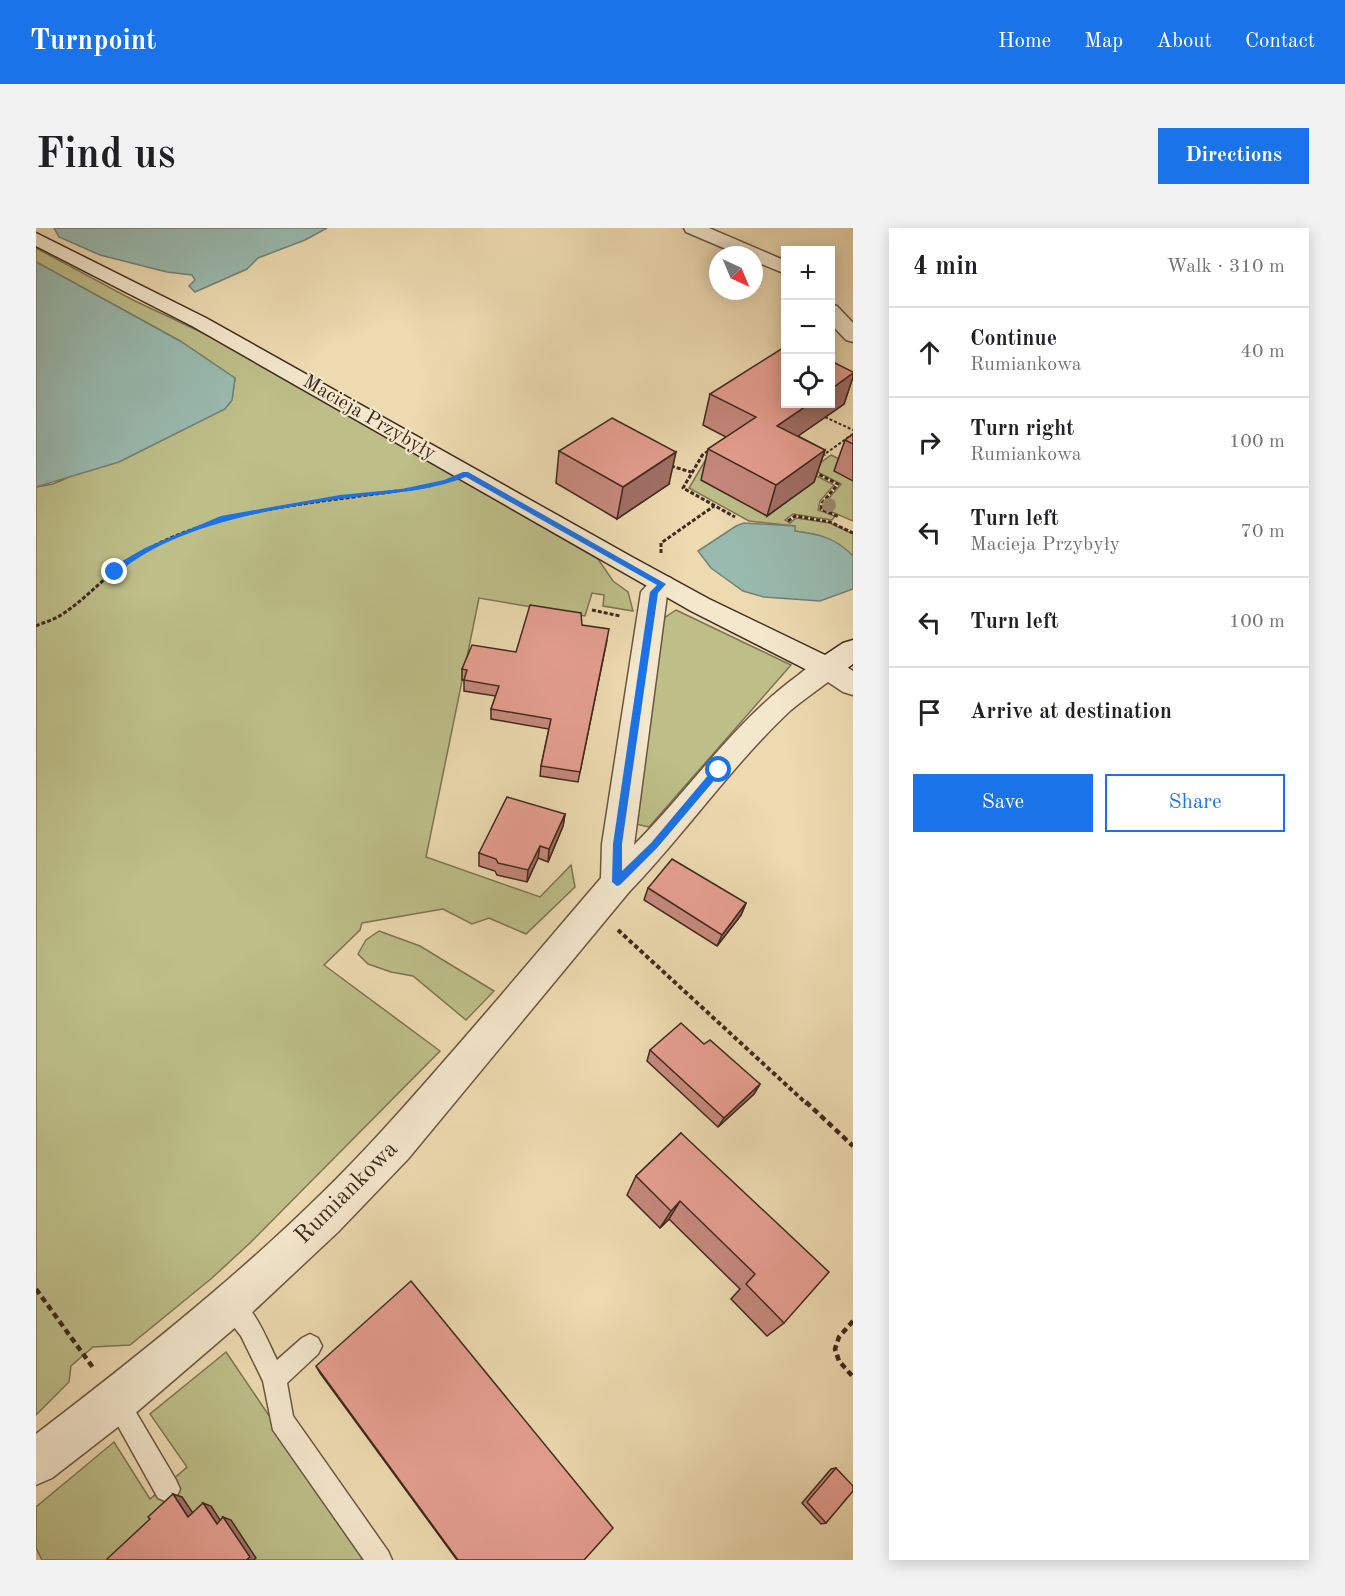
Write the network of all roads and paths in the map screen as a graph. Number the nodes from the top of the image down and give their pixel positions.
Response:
1 (693, 228) edge
2 (36, 239) edge
3 (781, 266) edge
4 (835, 315) edge
5 (853, 336) edge
6 (825, 417) dead end
7 (853, 432) edge
8 (717, 445) edge
9 (832, 449) junction
10 (842, 454) dead end
11 (810, 458) edge
12 (665, 462) edge
13 (808, 469) edge
14 (691, 472) junction
15 (466, 474) junction
16 (714, 506) junction
17 (839, 516) dead end
18 (735, 517) dead end
19 (788, 521) dead end
20 (853, 532) edge
21 (661, 555) dead end
22 (662, 584) junction
23 (592, 610) dead end
24 (627, 617) dead end
25 (36, 626) edge
26 (844, 668) edge
27 (617, 882) junction
28 (592, 913) junction
29 (853, 1146) edge
30 (36, 1289) edge
31 (230, 1304) junction
32 (853, 1321) edge
33 (310, 1346) dead end
34 (853, 1377) edge
35 (274, 1379) junction
36 (116, 1400) junction
37 (36, 1462) edge
38 (167, 1489) dead end
39 (379, 1560) edge

1 - 3 street
2 - 15 street, Macieja Przybyły
4 - 5 street
6 - 7 path
7 - 9 path
8 - 14 path
9 - 10 path
9 - 11 path
12 - 14 path
13 - 17 path
14 - 16 path
15 - 22 street, Macieja Przybyły
15 - 25 path
16 - 18 path
16 - 21 path
19 - 20 path
22 - 26 street, Macieja Przybyły
22 - 27 street
23 - 24 path
26 - 27 street, Rumiankowa
27 - 28 street, Rumiankowa
28 - 29 path
28 - 31 street, Rumiankowa
30 - 36 path
31 - 35 lane
31 - 36 street, Rumiankowa
32 - 34 path
33 - 35 lane
35 - 39 lane
36 - 37 street, Rumiankowa
36 - 38 lane

